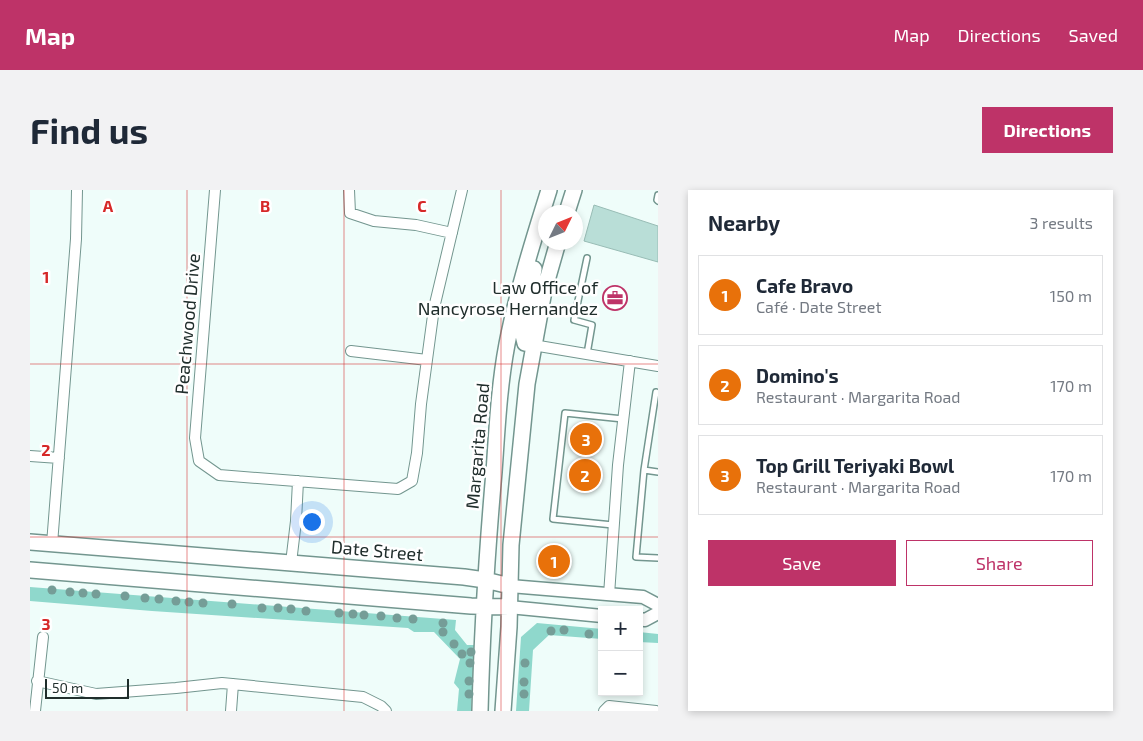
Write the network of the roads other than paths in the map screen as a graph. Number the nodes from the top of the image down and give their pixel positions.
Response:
1 (77, 190) edge
2 (215, 190) edge
3 (348, 190) edge
4 (462, 190) edge
5 (549, 190) edge
6 (574, 190) edge
7 (658, 195) edge
8 (658, 201) edge
9 (569, 205) edge
10 (452, 233) junction
11 (556, 250) edge
12 (587, 258) dead end
13 (528, 261) junction
14 (533, 345) junction
15 (351, 351) dead end
16 (587, 354) junction
17 (427, 360) junction
18 (630, 361) junction
19 (658, 366) edge
20 (656, 392) dead end
21 (623, 419) junction
22 (30, 456) edge
23 (60, 458) junction
24 (644, 470) junction
25 (658, 472) edge
26 (298, 481) junction
27 (613, 525) junction
28 (30, 542) edge
29 (52, 544) junction
30 (658, 558) edge
31 (291, 563) junction
32 (30, 570) edge
33 (486, 580) junction
34 (510, 586) junction
35 (609, 594) junction
36 (658, 605) edge
37 (484, 607) junction
38 (509, 608) junction
39 (658, 614) edge
40 (598, 616) edge
41 (643, 620) edge
42 (43, 637) dead end
43 (37, 681) junction
44 (233, 684) junction
45 (35, 711) edge
46 (231, 711) edge
47 (386, 711) edge
48 (480, 711) edge
49 (503, 711) edge
50 (604, 711) edge
51 (656, 711) edge

1 - 23 street
2 - 26 street, Peachwood Drive
3 - 10 street
4 - 10 street
5 - 13 main road, Margarita Road
6 - 9 main road
7 - 8 lane
10 - 17 street
11 - 14 main road
12 - 16 lane
13 - 14 main road
13 - 33 main road, Margarita Road
14 - 16 street
14 - 34 main road
15 - 17 street
16 - 18 street
17 - 26 street
18 - 19 street
18 - 21 street
20 - 24 lane
21 - 27 street
21 - 27 lane
22 - 23 street
23 - 29 street
24 - 25 lane
24 - 30 lane
26 - 31 street
27 - 35 street
28 - 29 main road, Date Street
29 - 31 main road, Date Street
31 - 33 main road, Date Street
32 - 37 main road
33 - 34 main road, Date Street
33 - 37 main road, Margarita Road
34 - 35 street, Date Street
34 - 38 main road
35 - 36 street, Date Street
37 - 38 main road
37 - 48 main road, Margarita Road
38 - 40 street
38 - 49 main road
39 - 41 street
42 - 43 street
43 - 44 street
43 - 45 street
44 - 46 street
44 - 47 street
50 - 51 street

